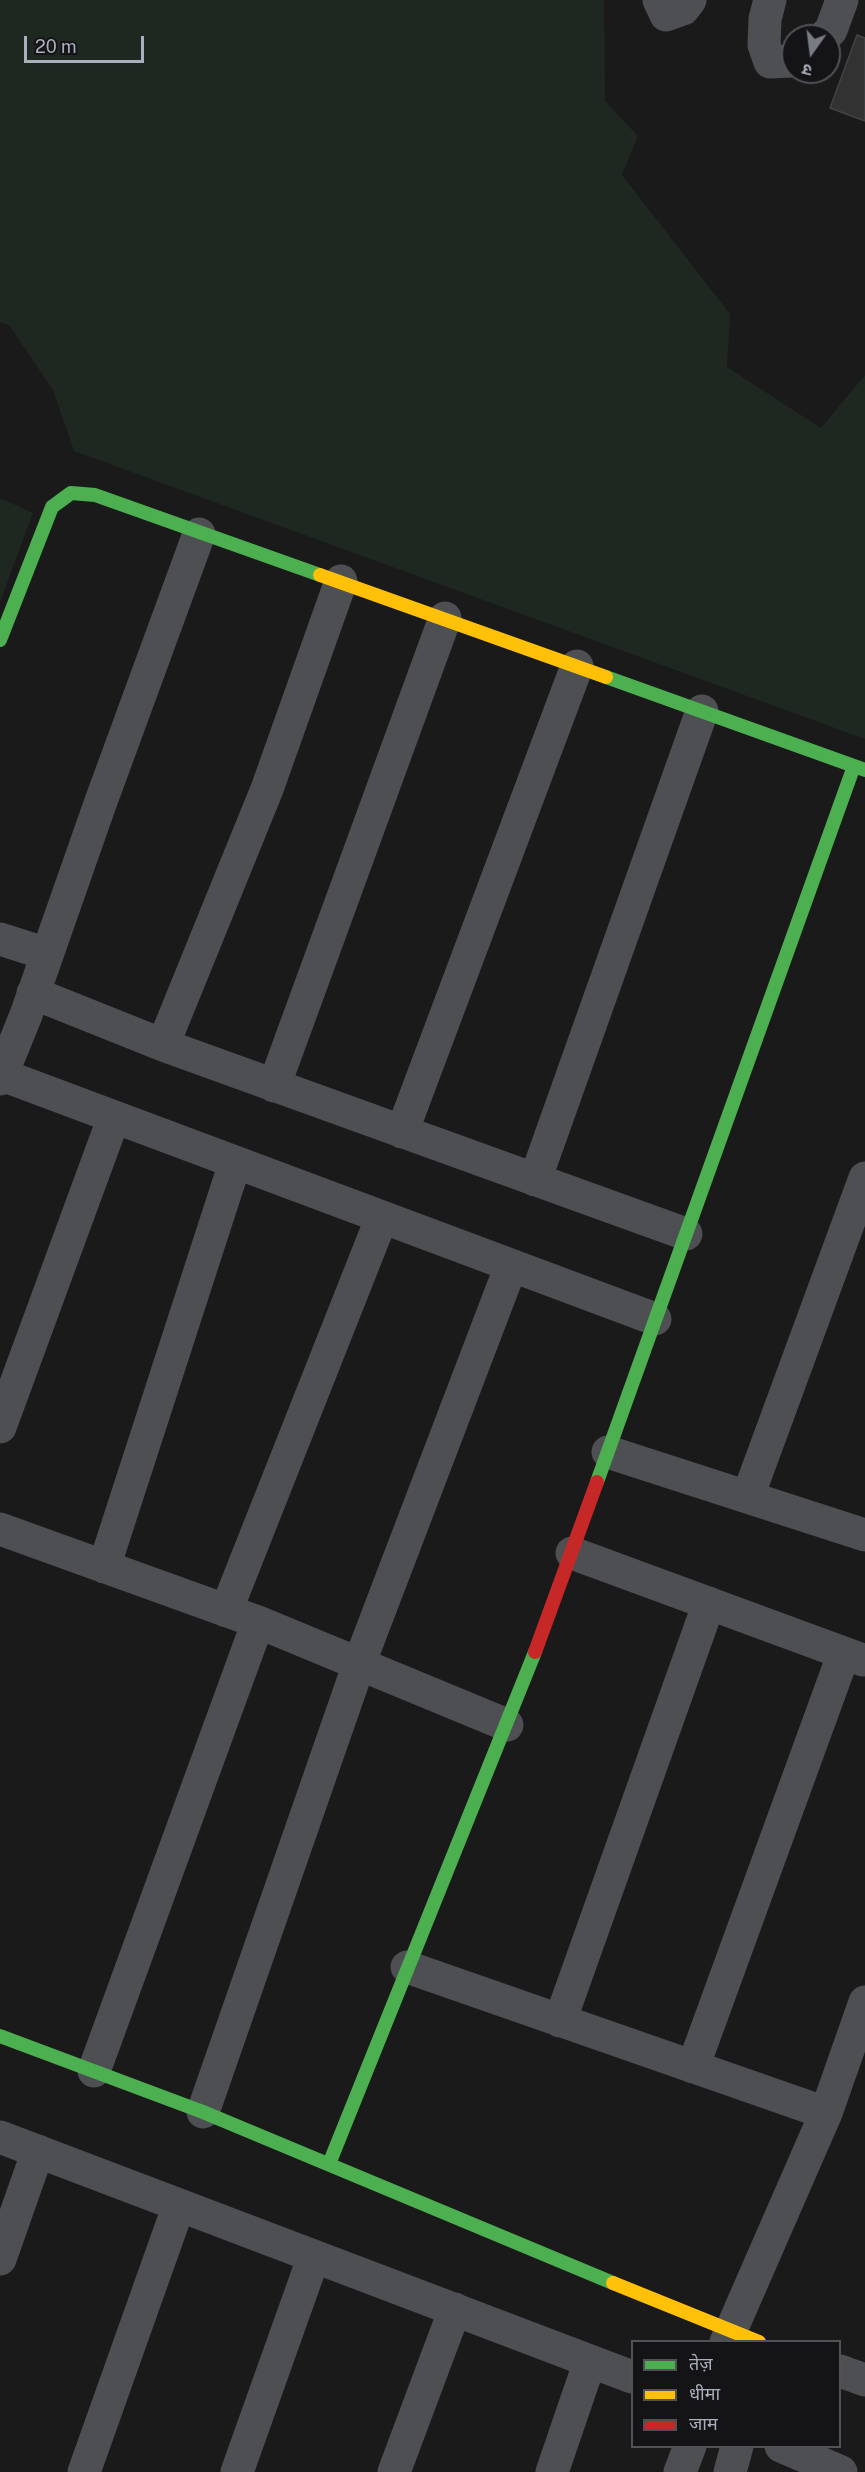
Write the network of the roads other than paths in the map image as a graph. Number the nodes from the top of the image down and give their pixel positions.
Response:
1 (659, 0) edge
2 (690, 0) edge
3 (770, 0) edge
4 (842, 0) edge
5 (833, 24) edge
6 (781, 62) edge
7 (199, 534) junction
8 (341, 581) junction
9 (445, 618) junction
10 (0, 640) edge
11 (577, 666) junction
12 (702, 711) junction
13 (860, 768) edge
14 (0, 939) edge
15 (46, 954) junction
16 (33, 993) junction
17 (164, 1045) junction
18 (1, 1077) edge
19 (274, 1086) junction
20 (114, 1117) junction
21 (402, 1132) junction
22 (235, 1163) junction
23 (865, 1178) edge
24 (535, 1180) junction
25 (382, 1217) junction
26 (686, 1234) junction
27 (511, 1266) junction
28 (654, 1319) junction
29 (0, 1427) edge
30 (608, 1452) junction
31 (747, 1496) junction
32 (0, 1529) edge
33 (864, 1533) edge
34 (572, 1552) junction
35 (104, 1567) junction
36 (709, 1603) junction
37 (226, 1611) junction
38 (258, 1622) junction
39 (854, 1657) edge
40 (359, 1664) junction
41 (507, 1725) junction
42 (407, 1967) junction
43 (865, 2002) edge
44 (560, 2021) junction
45 (0, 2036) edge
46 (693, 2067) junction
47 (94, 2071) junction
48 (203, 2112) junction
49 (826, 2113) junction
50 (0, 2137) edge
51 (38, 2151) junction
52 (329, 2164) junction
53 (179, 2205) junction
54 (314, 2256) junction
55 (0, 2259) edge
56 (455, 2309) junction
57 (738, 2338) edge
58 (590, 2361) junction
59 (841, 2371) edge
60 (631, 2376) edge
61 (865, 2380) edge
62 (689, 2448) edge
63 (736, 2448) edge
64 (786, 2448) edge
65 (84, 2472) edge
66 (237, 2472) edge
67 (394, 2472) edge
68 (552, 2472) edge
69 (680, 2472) edge
70 (730, 2472) edge
71 (841, 2472) edge

1 - 2 street
3 - 6 street
4 - 5 street
7 - 8 street
7 - 10 street
7 - 15 street
8 - 9 street
8 - 17 street
9 - 11 street
9 - 19 street
11 - 12 street
11 - 21 street
12 - 13 street
12 - 24 street
13 - 26 street
14 - 15 street
15 - 16 street
16 - 17 street
16 - 18 street
17 - 19 street
18 - 20 street
19 - 21 street
20 - 22 street
20 - 29 street
21 - 24 street
22 - 25 street
22 - 35 street
23 - 31 street
24 - 26 street
25 - 27 street
25 - 37 street
26 - 28 street
27 - 28 street
27 - 40 street
28 - 30 street
30 - 31 street
30 - 34 street
31 - 33 street
32 - 35 street
34 - 36 street
34 - 41 street
35 - 37 street
36 - 39 street
36 - 44 street
37 - 38 street
38 - 40 street
38 - 47 street
39 - 46 street
40 - 41 street
40 - 48 street
41 - 42 street
42 - 44 street
42 - 52 street
43 - 49 street
44 - 46 street
45 - 47 street
46 - 49 street
47 - 48 street
48 - 52 street
49 - 57 street
50 - 51 street
51 - 53 street
51 - 55 street
52 - 57 street
53 - 54 street
53 - 65 street
54 - 56 street
54 - 66 street
56 - 58 street
56 - 67 street
58 - 60 street
58 - 68 street
59 - 61 street
62 - 69 street
63 - 70 street
64 - 71 street

